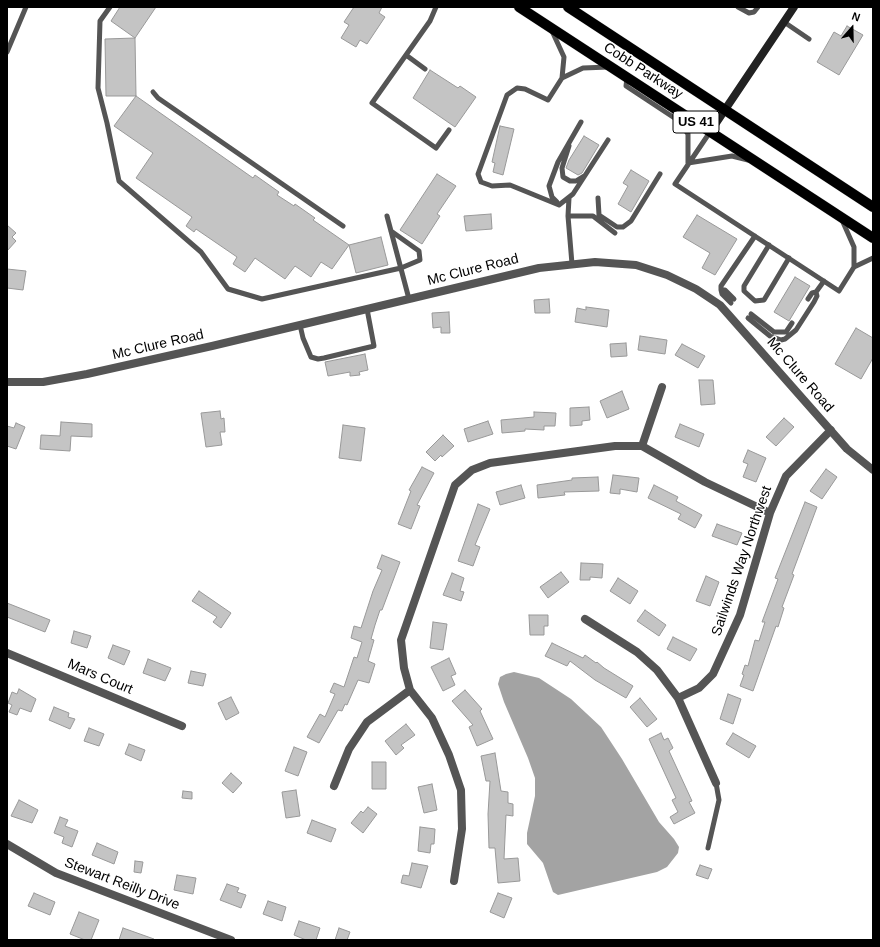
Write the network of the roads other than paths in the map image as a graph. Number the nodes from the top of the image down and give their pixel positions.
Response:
1 (26, 7) edge
2 (110, 7) edge
3 (436, 7) edge
4 (519, 7) edge
5 (568, 7) edge
6 (738, 7) edge
7 (758, 7) edge
8 (791, 8) edge
9 (784, 22) junction
10 (551, 28) junction
11 (809, 39) dead end
12 (7, 52) edge
13 (406, 55) junction
14 (611, 67) junction
15 (425, 69) dead end
16 (562, 78) junction
17 (627, 78) junction
18 (153, 92) dead end
19 (725, 110) junction
20 (581, 122) dead end
21 (449, 130) dead end
22 (710, 132) junction
23 (571, 140) junction
24 (608, 140) dead end
25 (688, 163) junction
26 (758, 163) junction
27 (660, 174) dead end
28 (586, 175) junction
29 (569, 198) junction
30 (598, 198) dead end
31 (859, 198) junction
32 (873, 202) edge
33 (559, 205) junction
34 (873, 207) edge
35 (387, 216) dead end
36 (568, 216) junction
37 (841, 217) junction
38 (343, 226) dead end
39 (391, 231) junction
40 (615, 234) dead end
41 (755, 236) junction
42 (873, 238) edge
43 (769, 245) junction
44 (789, 258) junction
45 (873, 258) edge
46 (572, 264) junction
47 (854, 267) junction
48 (400, 268) junction
49 (824, 281) junction
50 (816, 292) junction
51 (409, 299) junction
52 (808, 299) dead end
53 (732, 301) dead end
54 (367, 309) junction
55 (792, 323) dead end
56 (300, 325) junction
57 (7, 382) edge
58 (662, 387) dead end
59 (831, 430) junction
60 (642, 446) junction
61 (873, 470) edge
62 (770, 513) junction
63 (585, 619) dead end
64 (7, 653) edge
65 (410, 690) junction
66 (678, 698) junction
67 (182, 726) dead end
68 (716, 783) joint
69 (334, 786) dead end
70 (7, 844) edge
71 (708, 848) dead end
72 (454, 881) dead end
73 (231, 940) edge

1 - 12 lane
2 - 48 lane
3 - 13 lane
4 - 10 main road, Cobb Parkway / US 41
5 - 19 main road, Cobb Parkway / US 41
6 - 7 lane
8 - 9 street
9 - 11 lane
9 - 19 street
10 - 14 main road, Cobb Parkway / US 41
10 - 16 lane
13 - 15 lane
13 - 21 lane
14 - 16 lane
14 - 17 main road, Cobb Parkway / US 41
16 - 33 lane
17 - 22 main road, Cobb Parkway / US 41
17 - 25 lane
18 - 38 lane
19 - 22 street
19 - 31 main road, Cobb Parkway / US 41
20 - 23 lane
22 - 25 lane
22 - 26 main road, Cobb Parkway / US 41
23 - 28 lane
23 - 33 lane
24 - 28 lane
25 - 26 lane
25 - 41 lane
26 - 37 main road, Cobb Parkway / US 41
27 - 30 lane
28 - 29 lane
29 - 33 lane
29 - 36 lane
31 - 32 lane
31 - 34 main road, Cobb Parkway / US 41
35 - 39 lane
36 - 40 lane
36 - 46 lane
37 - 42 main road, Cobb Parkway / US 41
37 - 47 lane
39 - 48 lane
39 - 48 lane
41 - 43 lane
41 - 53 lane
43 - 44 lane
43 - 44 lane
44 - 49 lane
45 - 47 lane
46 - 51 street, Mc Clure Road
46 - 59 street, Mc Clure Road
47 - 49 lane
48 - 51 lane
49 - 50 lane
50 - 52 lane
50 - 55 lane
51 - 54 street, Mc Clure Road
54 - 56 street, Mc Clure Road
54 - 56 lane
56 - 57 street, Mc Clure Road
58 - 60 street
59 - 61 street, Mc Clure Road
59 - 62 street, Sailwinds Way Northwest
60 - 62 street
60 - 65 street
62 - 66 street, Sailwinds Way Northwest
63 - 66 street
64 - 67 street, Mars Court
65 - 69 street
65 - 72 street
66 - 68 street
68 - 71 lane
70 - 73 street, Stewart Reilly Drive

